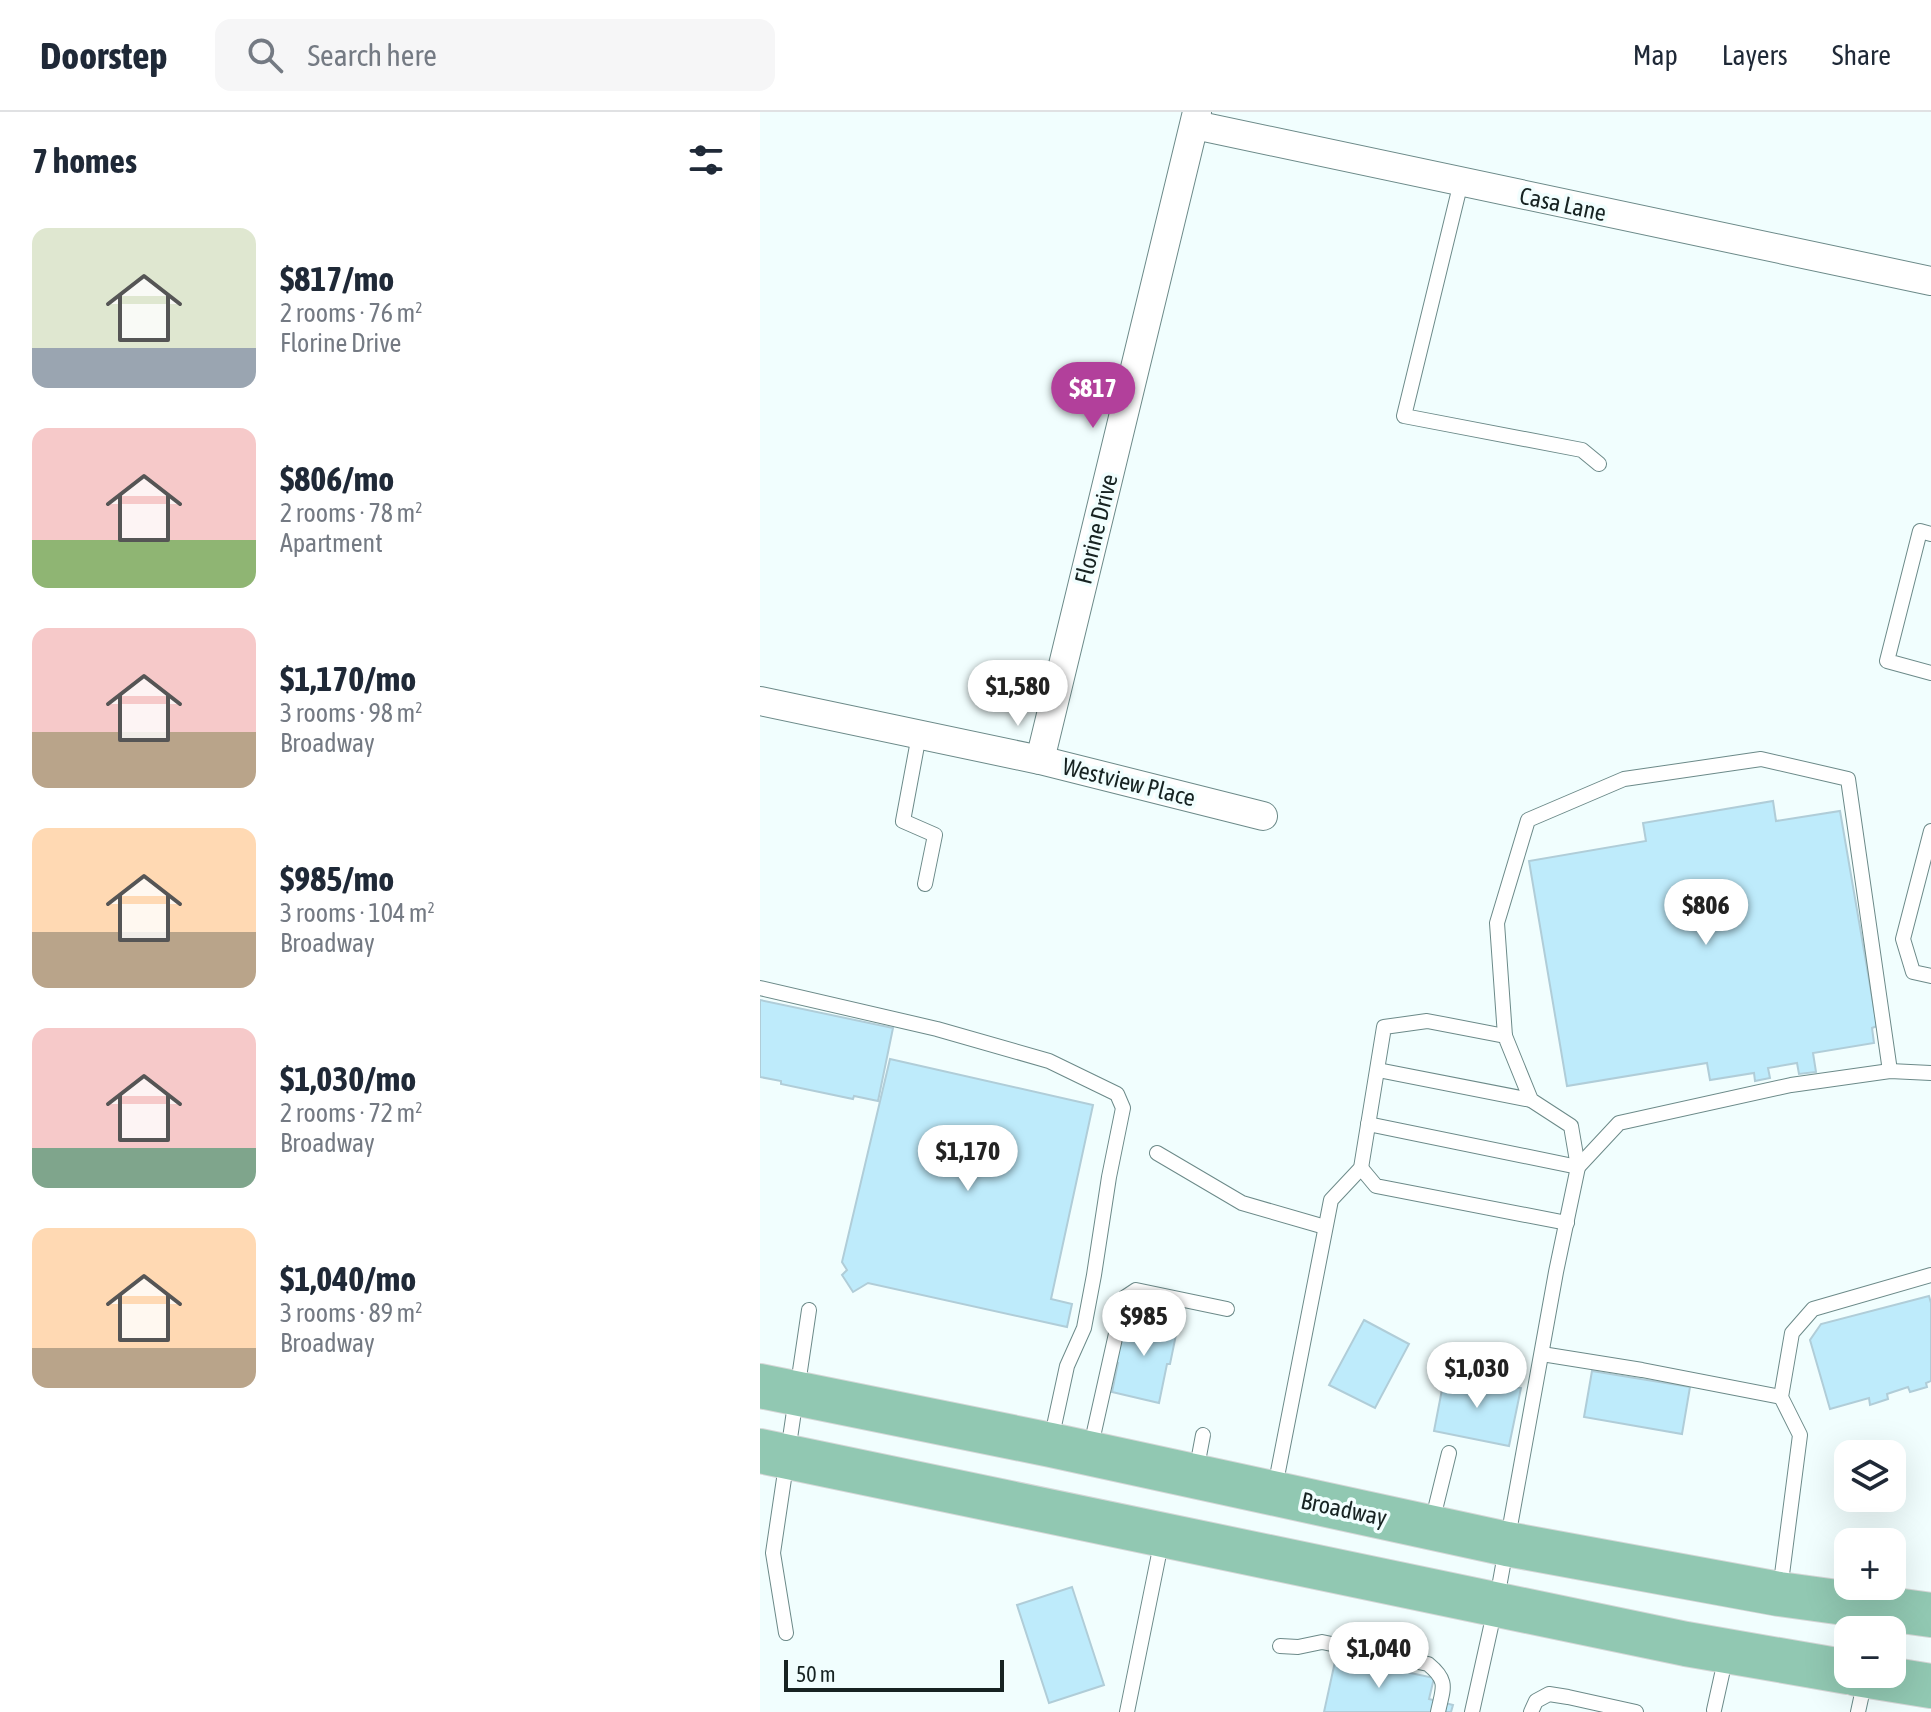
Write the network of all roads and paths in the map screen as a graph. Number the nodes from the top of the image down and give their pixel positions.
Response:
1 (1196, 118) edge
2 (1461, 182) junction
3 (1931, 281) edge
4 (1599, 464) dead end
5 (1931, 534) edge
6 (1931, 673) edge
7 (760, 701) edge
8 (919, 735) junction
9 (1040, 760) junction
10 (1263, 816) dead end
11 (1931, 831) edge
12 (925, 884) dead end
13 (1931, 976) edge
14 (760, 988) edge
15 (1505, 1036) junction
16 (1378, 1070) junction
17 (1890, 1071) junction
18 (1931, 1073) edge
19 (1531, 1100) junction
20 (1368, 1124) junction
21 (1157, 1153) dead end
22 (1578, 1167) junction
23 (1361, 1168) junction
24 (1567, 1223) junction
25 (1325, 1227) junction
26 (1931, 1275) edge
27 (1227, 1309) dead end
28 (809, 1310) dead end
29 (1542, 1354) junction
30 (778, 1390) edge
31 (1781, 1397) junction
32 (1070, 1449) junction
33 (1449, 1453) dead end
34 (773, 1454) edge
35 (1274, 1493) junction
36 (1431, 1528) junction
37 (1162, 1535) junction
38 (1507, 1544) junction
39 (1931, 1583) edge
40 (1906, 1585) edge
41 (1834, 1590) edge
42 (1779, 1594) junction
43 (1496, 1604) junction
44 (1931, 1615) edge
45 (786, 1633) dead end
46 (1280, 1646) dead end
47 (1727, 1651) junction
48 (1834, 1678) edge
49 (1906, 1685) edge
50 (1931, 1686) edge
51 (1714, 1710) dead end
52 (1127, 1712) edge
53 (1438, 1712) edge
54 (1472, 1712) edge
55 (1531, 1712) edge
56 (1636, 1712) edge

1 - 2 street, Casa Lane
1 - 9 street, Florine Drive
2 - 3 street, Casa Lane
2 - 4 lane
5 - 6 lane
7 - 8 street, Westview Place
8 - 9 street, Westview Place
8 - 12 lane
9 - 10 street, Westview Place
11 - 13 lane
14 - 32 lane
15 - 16 lane
15 - 17 lane
15 - 19 lane
16 - 19 lane
16 - 20 lane
17 - 18 lane
17 - 22 lane
19 - 22 lane
20 - 22 lane
20 - 23 lane
21 - 25 lane
22 - 24 lane
23 - 24 lane
23 - 25 lane
24 - 29 lane
25 - 35 lane
26 - 31 lane
27 - 32 lane
28 - 30 lane
29 - 31 lane
29 - 38 lane
30 - 32 main road, Broadway
30 - 34 lane
31 - 42 lane
32 - 35 main road, Broadway
33 - 36 lane
34 - 37 main road
34 - 45 lane
35 - 36 main road, Broadway
36 - 38 main road, Broadway
37 - 43 main road
37 - 52 lane
38 - 42 main road, Broadway
38 - 43 lane
39 - 40 main road
41 - 42 main road
42 - 44 main road, Broadway
43 - 47 main road
43 - 54 lane
46 - 53 lane
47 - 48 main road
47 - 51 lane
49 - 50 main road
55 - 56 lane

